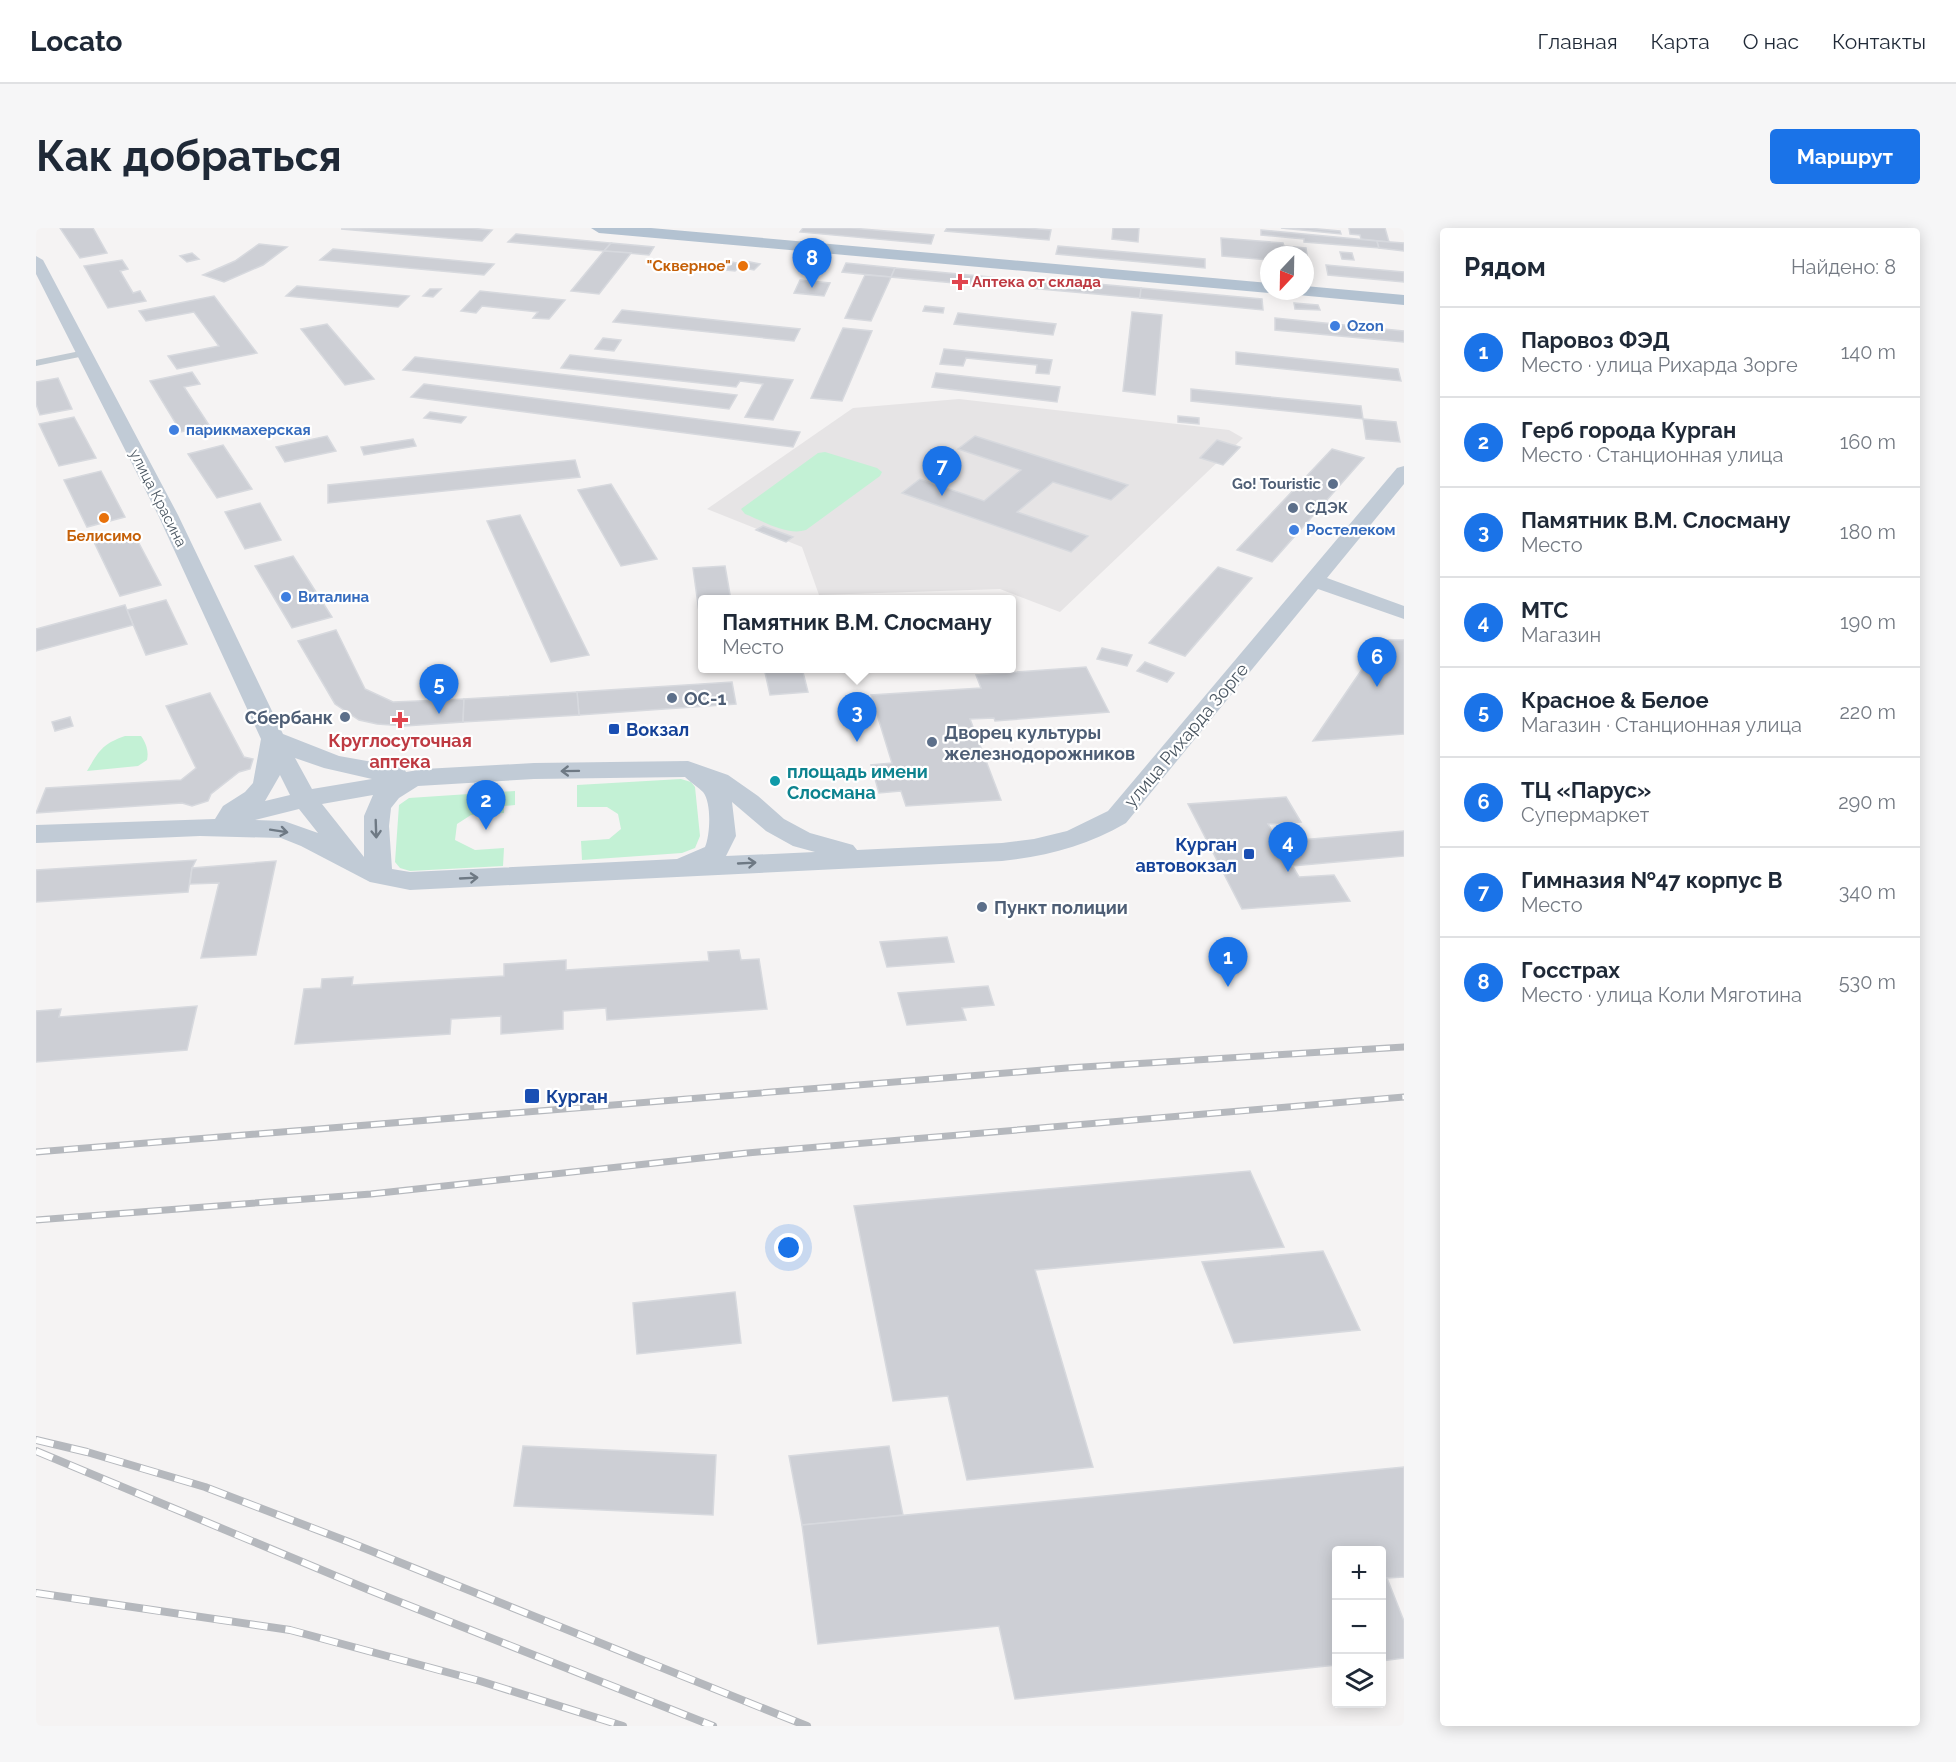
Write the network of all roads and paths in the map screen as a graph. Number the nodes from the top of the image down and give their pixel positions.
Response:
1 (598, 228) edge
2 (36, 260) edge
3 (1260, 287) edge
4 (1314, 292) edge
5 (1404, 300) edge
6 (85, 353) junction
7 (36, 363) edge
8 (1404, 472) edge
9 (1314, 581) junction
10 (1404, 613) edge
11 (273, 739) junction
12 (688, 769) junction
13 (424, 777) junction
14 (305, 799) junction
15 (200, 826) junction
16 (36, 834) edge
17 (890, 857) junction
18 (680, 866) junction
19 (368, 871) junction

1 - 3 main road
2 - 6 main road, улица Красина
4 - 5 main road
6 - 7 street
6 - 11 main road, улица Красина
8 - 9 main road, улица Рихарда Зорге
9 - 10 main road
9 - 17 main road, улица Рихарда Зорге
11 - 13 main road
11 - 14 main road, улица Красина
11 - 15 main road
12 -> 13 main road
12 - 17 main road
12 - 18 main road
13 - 14 main road
13 -> 19 main road
14 - 15 main road
14 - 19 main road
15 - 16 main road
15 -> 19 main road
18 -> 17 main road
19 -> 18 main road

